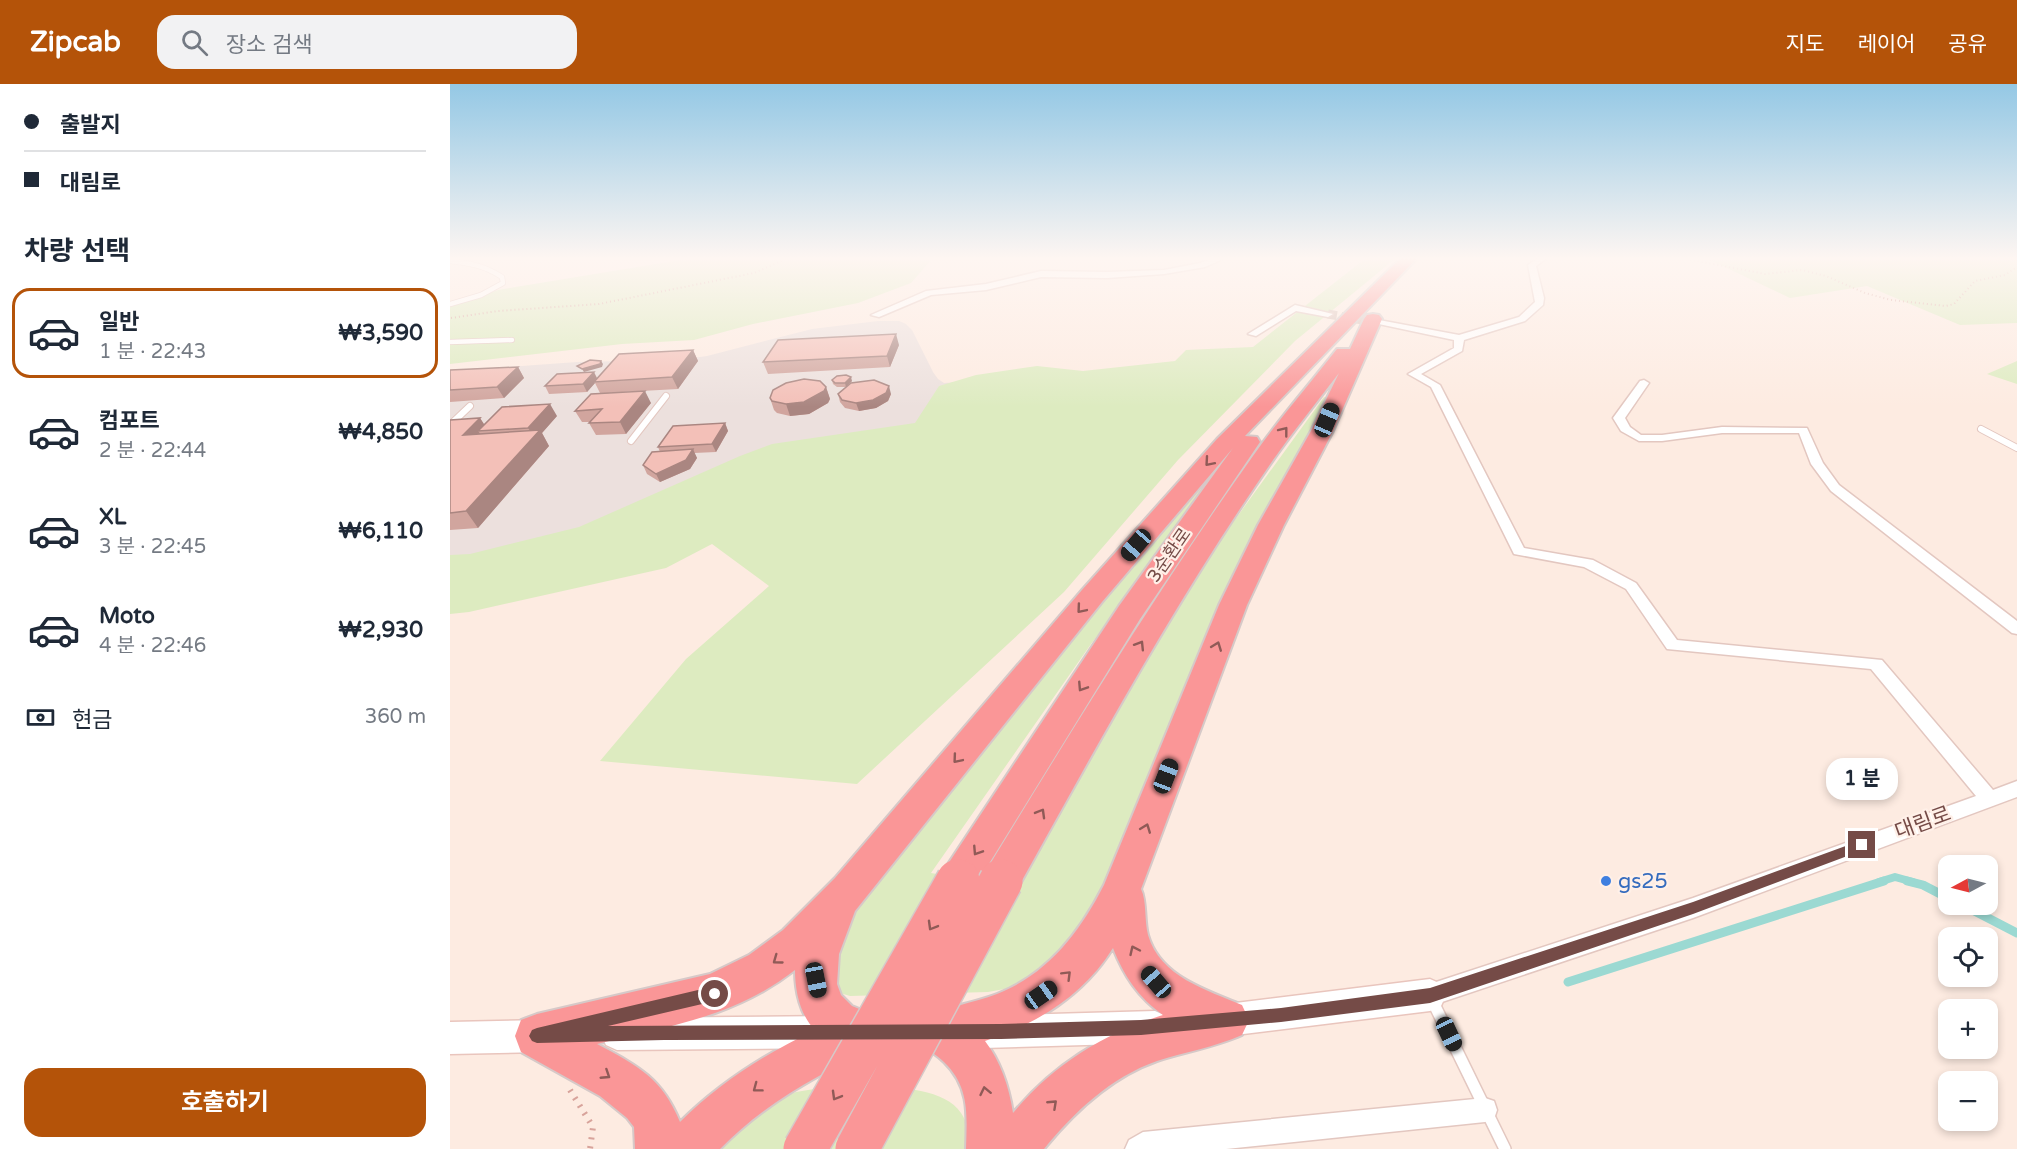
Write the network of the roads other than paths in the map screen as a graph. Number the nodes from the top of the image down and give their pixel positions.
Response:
1 (894, 308) edge
2 (1360, 308) edge
3 (1362, 308) edge
4 (1387, 308) edge
5 (1535, 308) edge
6 (1328, 314) tunnel mouth
7 (876, 315) dead end
8 (1376, 321) junction
9 (1253, 334) dead end
10 (1459, 338) junction
11 (512, 340) dead end
12 (450, 342) edge
13 (1644, 382) dead end
14 (666, 396) dead end
15 (470, 406) dead end
16 (450, 425) edge
17 (1981, 429) dead end
18 (631, 441) dead end
19 (2017, 448) edge
20 (2017, 629) edge
21 (2017, 789) edge
22 (1989, 798) junction
23 (981, 879) junction
24 (1124, 882) junction
25 (849, 890) junction
26 (1430, 995) junction
27 (1227, 1020) junction
28 (864, 1032) junction
29 (938, 1032) junction
30 (537, 1036) junction
31 (450, 1038) edge
32 (1485, 1110) junction
33 (659, 1149) edge
34 (687, 1149) edge
35 (805, 1149) edge
36 (857, 1149) edge
37 (990, 1149) edge
38 (1016, 1149) edge
39 (1138, 1149) edge
40 (1505, 1149) edge

1 - 7 street
2 -> 25 highway
3 -> 23 highway, 3순환로
4 - 8 highway, 3순환로
5 - 10 street
6 - 9 street
8 - 10 street
23 -> 8 highway, 3순환로
24 -> 8 highway
10 - 22 street
11 - 12 lane
13 - 20 street
14 - 18 lane
15 - 16 lane
17 - 19 lane
21 - 22 street, 대림로
22 - 26 street, 대림로
23 -> 35 highway, bridge
23 - 36 highway, bridge
27 -> 24 highway
29 -> 24 highway
25 - 28 highway
25 -> 30 highway
26 - 27 street, 대림로
26 - 32 lane
27 - 29 street, 대림로
38 -> 27 highway
28 - 29 street, 대림로
28 - 30 street, 대림로
28 -> 34 highway
37 -> 29 highway
30 - 31 street, 대림로
30 -> 33 highway
32 - 39 street
32 - 40 lane

